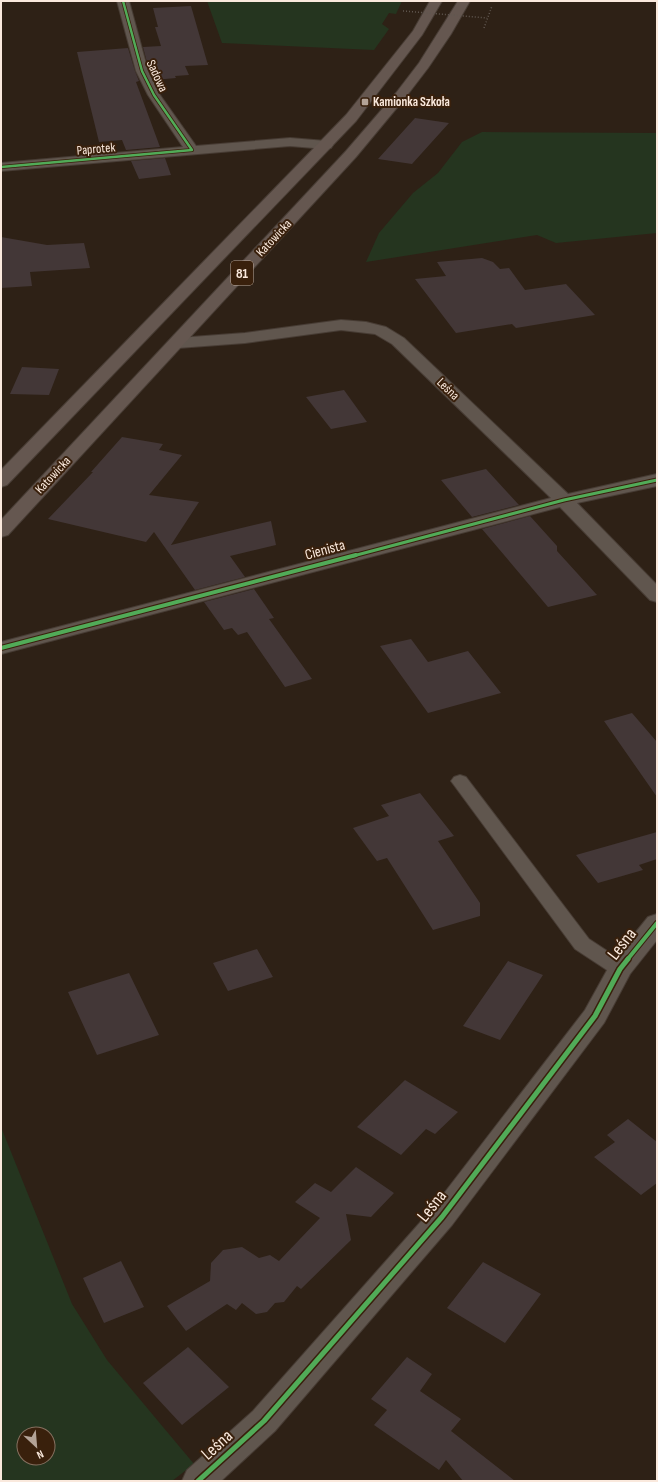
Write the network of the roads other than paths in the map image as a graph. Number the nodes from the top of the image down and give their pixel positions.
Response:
1 (123, 1) edge
2 (436, 1) edge
3 (464, 1) edge
4 (326, 145) junction
5 (192, 150) junction
6 (1, 167) edge
7 (178, 343) junction
8 (657, 480) edge
9 (1, 481) edge
10 (564, 500) junction
11 (1, 531) edge
12 (657, 596) edge
13 (1, 648) edge
14 (460, 781) dead end
15 (657, 922) edge
16 (620, 969) junction
17 (198, 1481) edge

1 - 5 street, Sadowa
2 - 4 main road, Katowicka / 81
3 - 7 main road, Katowicka / 81
4 - 5 street, Paprotek
4 - 9 main road, Katowicka / 81
5 - 6 street, Paprotek
7 - 10 street, Leśna
7 - 11 main road, Katowicka / 81
8 - 10 street, Cienista
10 - 12 street, Leśna
10 - 13 street, Cienista
14 - 16 lane
15 - 16 street, Leśna
16 - 17 street, Leśna

